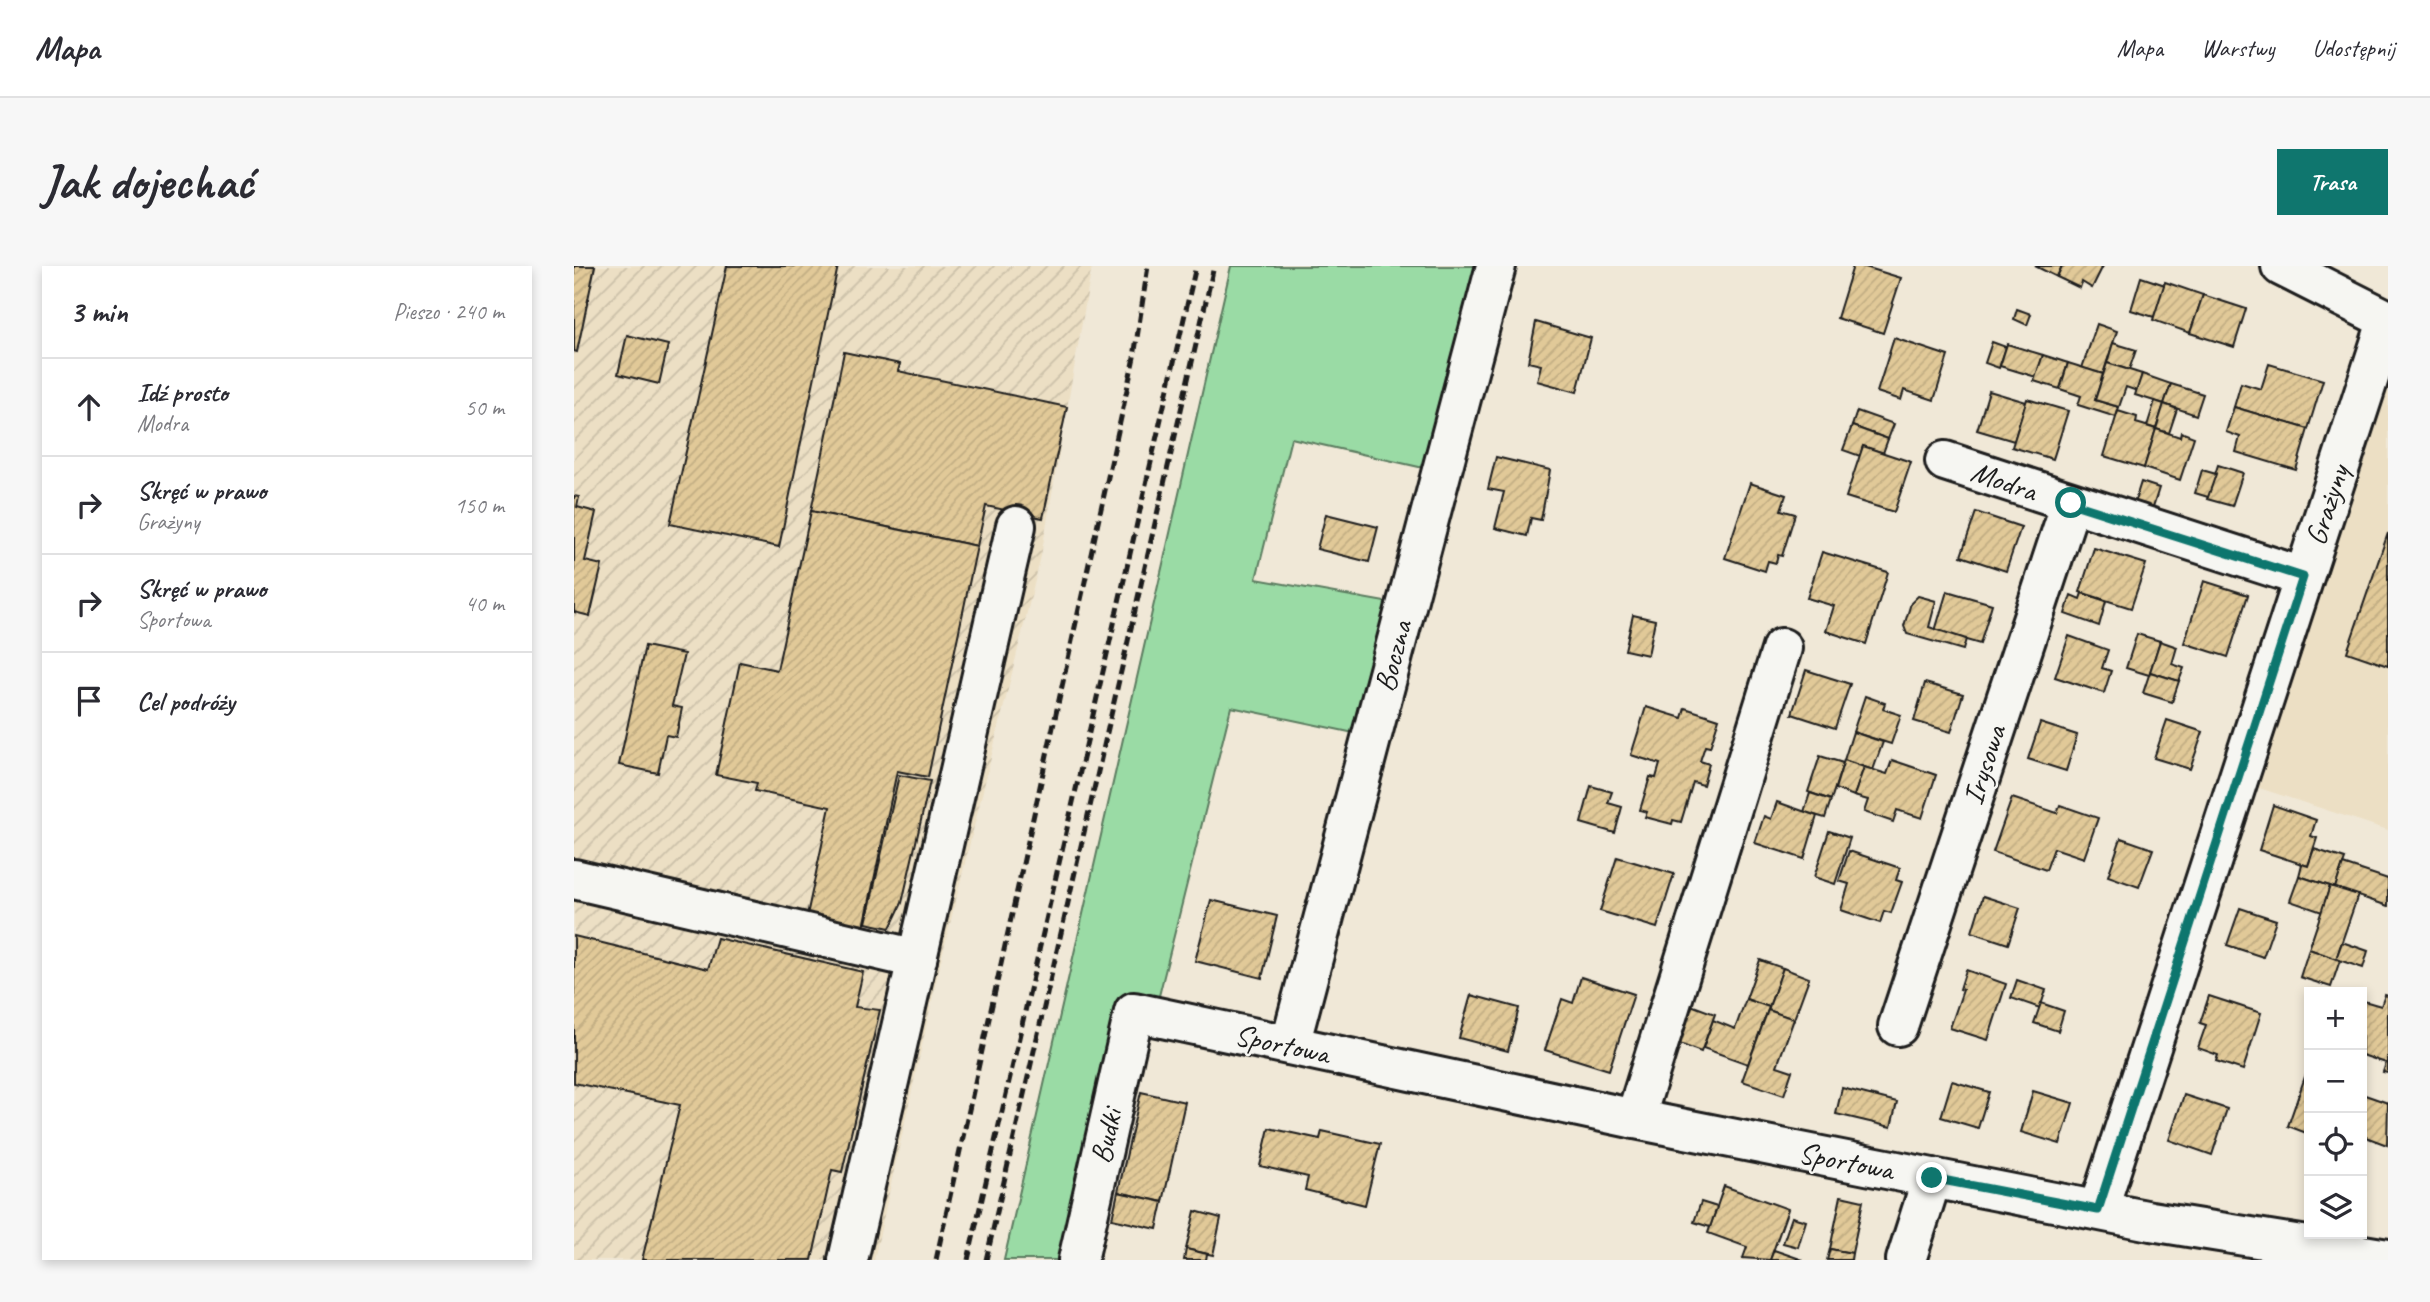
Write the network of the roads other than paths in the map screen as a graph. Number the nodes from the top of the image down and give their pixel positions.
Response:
1 (1496, 266) edge
2 (2281, 266) edge
3 (2388, 319) edge
4 (1945, 461) dead end
5 (2071, 503) junction
6 (1016, 526) dead end
7 (2303, 577) junction
8 (1782, 648) dead end
9 (574, 879) edge
10 (917, 959) junction
11 (1134, 1012) joint
12 (1898, 1026) dead end
13 (1290, 1045) junction
14 (1635, 1119) junction
15 (1932, 1178) junction
16 (2098, 1210) junction
17 (2388, 1259) edge
18 (848, 1260) edge
19 (1078, 1260) edge
20 (1906, 1260) edge

1 - 13 street, Boczna
2 - 3 street
3 - 7 street, Grażyny
4 - 5 street, Modra
5 - 7 street, Modra
5 - 12 street, Irysowa
6 - 10 street
7 - 16 street, Grażyny
8 - 14 street
9 - 10 street
10 - 18 street
11 - 13 street, Sportowa
11 - 19 street, Budki
13 - 14 street, Sportowa
14 - 15 street, Sportowa
15 - 16 street, Sportowa
15 - 20 street
16 - 17 street, Sportowa

